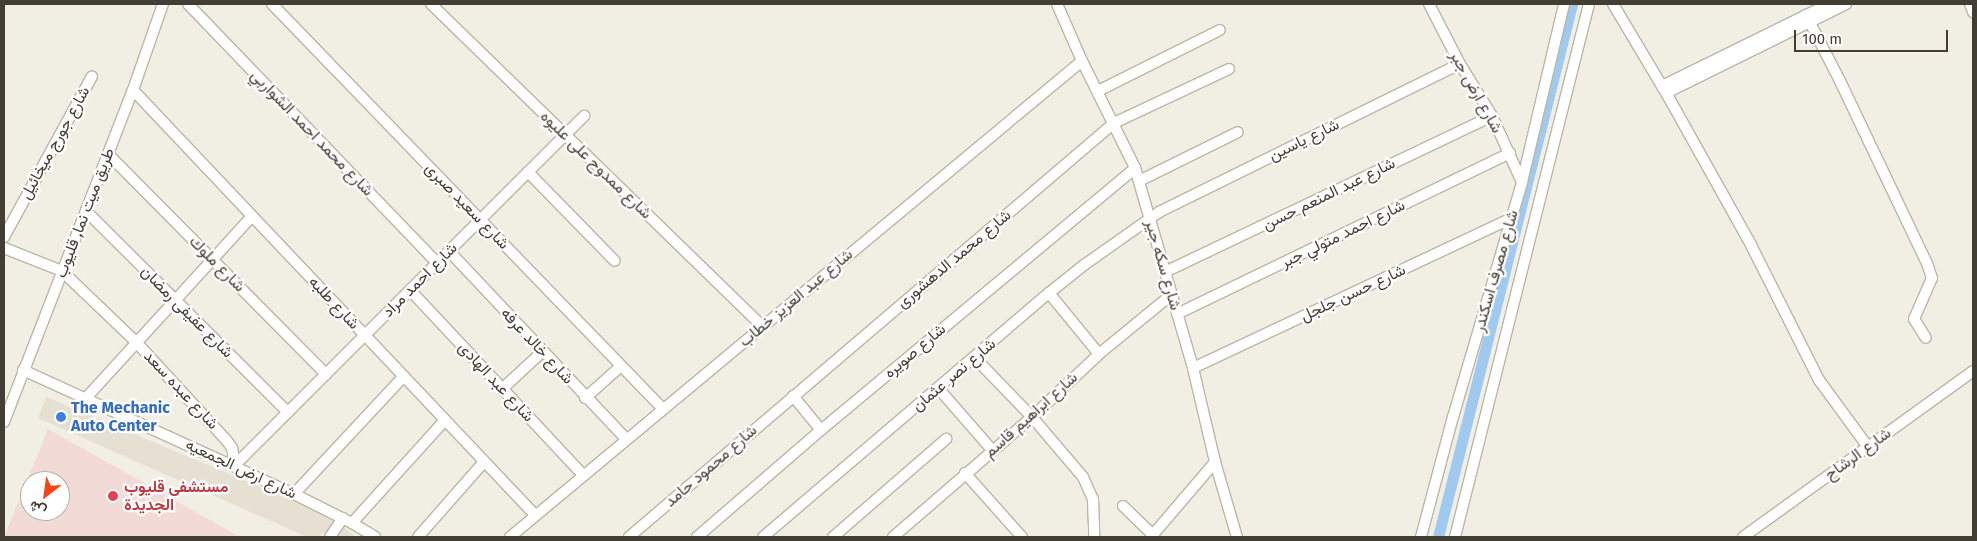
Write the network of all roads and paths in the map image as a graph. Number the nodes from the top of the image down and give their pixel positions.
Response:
1 (163, 4) edge
2 (188, 4) edge
3 (272, 4) edge
4 (431, 4) edge
5 (1057, 4) edge
6 (1428, 4) edge
7 (1564, 4) edge
8 (1590, 4) edge
9 (1613, 4) edge
10 (1828, 4) edge
11 (1846, 4) edge
12 (1970, 4) edge
13 (1973, 12) edge
14 (1807, 19) junction
15 (1220, 30) dead end
16 (1082, 61) junction
17 (1460, 64) junction
18 (1230, 69) dead end
19 (92, 76) dead end
20 (1664, 89) junction
21 (133, 90) junction
22 (1098, 91) junction
23 (584, 116) dead end
24 (1492, 116) junction
25 (1114, 123) junction
26 (1238, 132) dead end
27 (565, 135) junction
28 (1510, 153) junction
29 (108, 154) junction
30 (1135, 168) junction
31 (528, 172) junction
32 (1140, 181) junction
33 (1522, 182) junction
34 (86, 211) junction
35 (252, 216) junction
36 (1512, 218) junction
37 (1150, 219) junction
38 (480, 220) junction
39 (4, 237) edge
40 (4, 248) edge
41 (449, 251) junction
42 (212, 259) junction
43 (614, 261) dead end
44 (437, 263) junction
45 (62, 271) junction
46 (1165, 272) junction
47 (410, 290) junction
48 (1049, 292) junction
49 (1172, 295) junction
50 (175, 300) junction
51 (1177, 314) junction
52 (762, 326) junction
53 (365, 335) junction
54 (1926, 338) dead end
55 (136, 342) junction
56 (542, 352) junction
57 (1099, 354) junction
58 (975, 358) junction
59 (621, 366) junction
60 (1193, 368) junction
61 (23, 370) junction
62 (1973, 371) edge
63 (326, 374) junction
64 (404, 376) junction
65 (938, 388) junction
66 (502, 389) junction
67 (793, 396) junction
68 (86, 398) junction
69 (585, 398) junction
70 (663, 409) junction
71 (288, 412) junction
72 (1032, 417) junction
73 (445, 420) junction
74 (4, 422) edge
75 (821, 430) junction
76 (626, 439) junction
77 (946, 440) dead end
78 (1868, 448) junction
79 (992, 450) junction
80 (484, 462) junction
81 (1215, 462) junction
82 (235, 466) junction
83 (965, 474) junction
84 (583, 475) junction
85 (294, 494) junction
86 (1123, 506) dead end
87 (535, 516) junction
88 (347, 520) junction
89 (1756, 534) edge
90 (1152, 536) edge
91 (1235, 536) edge
92 (330, 537) edge
93 (375, 537) edge
94 (418, 537) edge
95 (510, 537) edge
96 (629, 537) edge
97 (697, 537) edge
98 (763, 537) edge
99 (834, 537) edge
100 (893, 537) edge
101 (1022, 537) edge
102 (1094, 537) edge
103 (1420, 537) edge
104 (1455, 537) edge
105 (1743, 537) edge

1 - 21 street, طريق ميت نما, قليوب
2 - 44 street, شارع محمد احمد الشواربي
3 - 38 street, شارع سعيد صبرى
4 - 27 street, شارع ممدوح على عليوه
5 - 16 street, شارع سكه جير
6 - 17 street, شارع ارض جبر
7 - 33 street, شارع مصرف اسكندر
8 - 104 street, شارع مصرف اسكندر
9 - 20 street
10 - 14 street
11 - 14 street
12 - 13 street
14 - 20 street
14 - 54 street
15 - 22 street
16 - 22 street, شارع سكه جير
16 - 52 street, شارع عبد العزيز خطاب
17 - 24 street, شارع ارض جبر
17 - 37 street, شارع ياسين
18 - 25 street, شارع محمد الدهشورى
19 - 39 street, شارع جورج ميخائيل
20 - 78 street
21 - 29 street, طريق ميت نما, قليوب
21 - 35 street, شارع طلبه
22 - 25 street, شارع سكه جير
23 - 27 street, شارع احمد مراد
24 - 28 street, شارع ارض جبر
24 - 46 street, شارع عبد المنعم حسن
25 - 30 street, شارع سكه جير
25 - 67 street, شارع محمد الدهشورى
26 - 32 street
27 - 31 street, شارع احمد مراد
27 - 52 street, شارع ممدوح على عليوه
28 - 33 street, شارع ارض جبر
28 - 51 street, شارع احمد متولي جبر
29 - 34 street, طريق ميت نما, قليوب
29 - 42 street, شارع ملوك
30 - 32 street, شارع سكه جير
30 - 75 street, شارع صويره
31 - 38 street, شارع احمد مراد
31 - 43 street
32 - 37 street, شارع سكه جير
33 - 36 street, شارع مصرف اسكندر
34 - 45 street, طريق ميت نما, قليوب
34 - 50 street, شارع عفيفى رمضان
35 - 42 street
35 - 53 street, شارع طلبه
36 - 60 street, شارع حسن جلجل
36 - 103 street, شارع مصرف اسكندر
37 - 46 street, شارع سكه جير
37 - 48 street, شارع نصر عثمان
38 - 41 street, شارع احمد مراد
38 - 59 street, شارع سعيد صبرى
40 - 45 street
41 - 44 street, شارع احمد مراد
41 - 56 street, شارع خالد عرفه
42 - 50 street
42 - 63 street, شارع ملوك
44 - 47 street, شارع احمد مراد
45 - 55 street, شارع عبده سعد
45 - 61 street, طريق ميت نما, قليوب
46 - 49 street, شارع سكه جير
47 - 53 street, شارع احمد مراد
47 - 66 street, شارع عبد الهادى
48 - 57 street
48 - 58 street, شارع نصر عثمان
49 - 51 street, شارع سكه جير
49 - 57 street, شارع ابراهيم قاسم
50 - 55 street
50 - 71 street, شارع عفيفى رمضان
51 - 60 street, شارع سكه جير
52 - 70 street, شارع عبد العزيز خطاب
53 - 63 street, شارع احمد مراد
53 - 64 street, شارع طلبه
55 - 68 street
55 - 82 street, شارع عبده سعد
56 - 66 street
56 - 69 street, شارع خالد عرفه
57 - 72 street, شارع ابراهيم قاسم
58 - 65 street, شارع نصر عثمان
58 - 72 street
59 - 69 street
59 - 70 street, شارع سعيد صبرى
60 - 81 street, شارع سكه جير
61 - 68 street, شارع ارض الجمعيه
61 - 74 street, طريق ميت نما, قليوب
62 - 78 street, شارع الرشاح
63 - 71 street, شارع احمد مراد
64 - 73 street, شارع طلبه
64 - 85 street
65 - 79 street
65 - 98 street, شارع نصر عثمان
66 - 84 street, شارع عبد الهادى
67 - 75 street
67 - 96 street, شارع محمود حامد
68 - 82 street, شارع ارض الجمعيه
69 - 76 street, شارع خالد عرفه
70 - 76 street, شارع عبد العزيز خطاب
71 - 82 street, شارع احمد مراد
72 - 79 street, شارع ابراهيم قاسم
72 - 102 street
73 - 80 street, شارع طلبه
73 - 88 street
75 - 97 street, شارع صويره
76 - 84 street, شارع عبد العزيز خطاب
77 - 99 street
78 - 89 street, شارع الرشاح
79 - 83 street, شارع ابراهيم قاسم
80 - 87 street, شارع طلبه
80 - 94 street
81 - 90 street
81 - 91 street, شارع سكه جير
82 - 85 street, شارع ارض الجمعيه
83 - 100 street, شارع ابراهيم قاسم
83 - 101 street
84 - 87 street, شارع عبد العزيز خطاب
85 - 88 street, شارع ارض الجمعيه
86 - 90 street
87 - 95 street, شارع عبد العزيز خطاب
88 - 92 street
88 - 93 street, شارع ارض الجمعيه
89 - 105 street, شارع الرشاح

